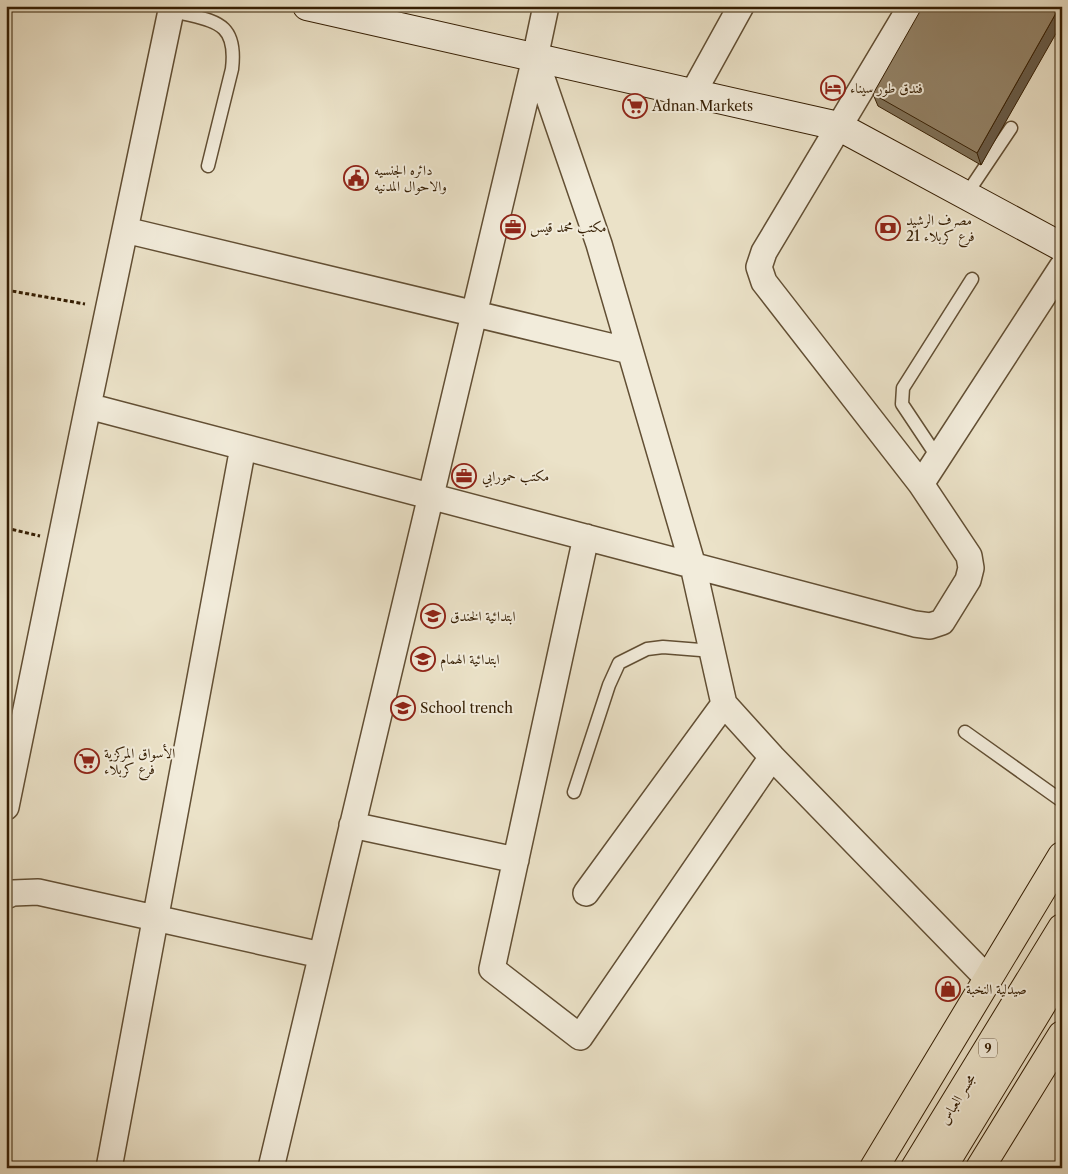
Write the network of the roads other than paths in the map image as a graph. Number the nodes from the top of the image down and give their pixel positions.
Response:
1 (307, 6) edge
2 (546, 6) edge
3 (741, 6) edge
4 (911, 6) edge
5 (171, 8) edge
6 (535, 58) junction
7 (693, 93) junction
8 (838, 126) junction
9 (1011, 128) dead end
10 (208, 166) dead end
11 (966, 195) junction
12 (125, 230) junction
13 (1062, 247) edge
14 (1062, 266) edge
15 (972, 280) dead end
16 (474, 314) junction
17 (630, 351) junction
18 (88, 406) junction
19 (243, 447) junction
20 (938, 458) junction
21 (921, 484) junction
22 (431, 496) junction
23 (586, 537) junction
24 (693, 566) junction
25 (713, 651) junction
26 (724, 704) junction
27 (965, 732) dead end
28 (772, 757) junction
29 (574, 792) dead end
30 (1062, 801) edge
31 (6, 807) edge
32 (352, 826) junction
33 (1062, 856) edge
34 (516, 860) junction
35 (586, 893) dead end
36 (6, 896) edge
37 (155, 919) junction
38 (1062, 928) edge
39 (321, 955) junction
40 (1062, 971) edge
41 (988, 979) junction
42 (1061, 1038) edge
43 (109, 1168) edge
44 (271, 1168) edge
45 (874, 1168) edge
46 (915, 1168) edge
47 (942, 1168) edge
48 (980, 1168) edge

1 - 6 main road
2 - 6 street
3 - 7 street
4 - 8 street
5 - 10 lane
5 - 12 street
6 - 7 main road
6 - 16 street
6 - 17 street
7 - 8 main road
8 - 11 main road
8 - 21 street
9 - 11 lane
11 - 13 main road
12 - 16 street
12 - 18 street
14 - 20 street
15 - 20 lane
16 - 17 street
16 - 22 street
17 - 24 street
18 - 19 street
18 - 31 street
19 - 22 street
19 - 37 street
20 - 21 street
21 - 24 street
22 - 23 street
22 - 32 street
23 - 24 street
23 - 34 street
24 - 25 street
25 - 26 street
25 - 29 lane
26 - 28 street
26 - 35 street
27 - 30 lane
28 - 34 street
28 - 41 street
32 - 34 street
32 - 39 street
33 - 41 highway
36 - 37 street
37 - 39 street
37 - 43 street
38 - 46 highway, مجسر العباس / 9
39 - 44 street
40 - 47 highway, مجسر العباس / 9
41 - 45 highway
42 - 48 highway

